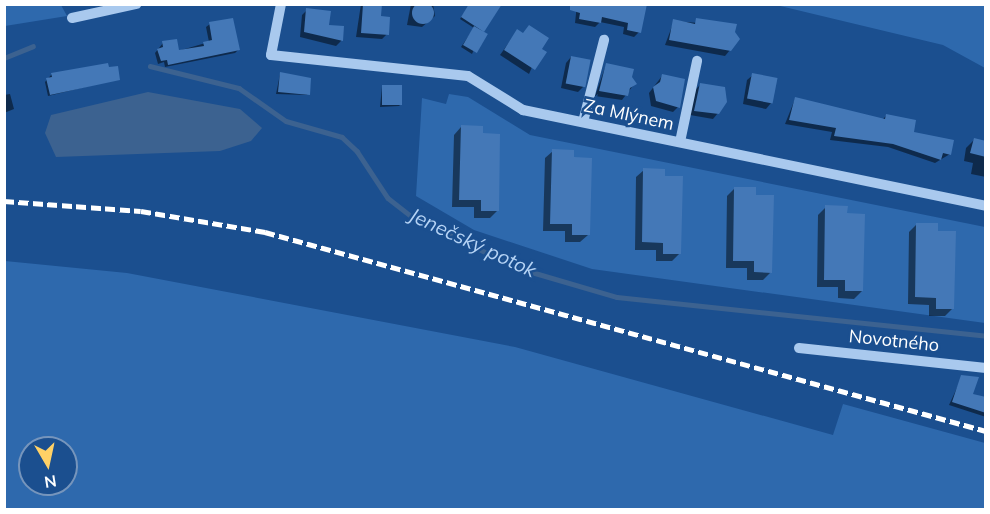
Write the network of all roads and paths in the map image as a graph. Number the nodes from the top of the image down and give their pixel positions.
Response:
1 (136, 4) edge
2 (281, 4) edge
3 (72, 18) dead end
4 (604, 40) dead end
5 (697, 60) dead end
6 (583, 122) junction
7 (680, 142) junction
8 (986, 206) edge
9 (799, 348) dead end
10 (986, 368) edge

1 - 3 street
2 - 6 street, Za Mlýnem
4 - 6 street
5 - 7 street
6 - 7 street, Za Mlýnem
7 - 8 street, Za Mlýnem
9 - 10 street, Novotného

